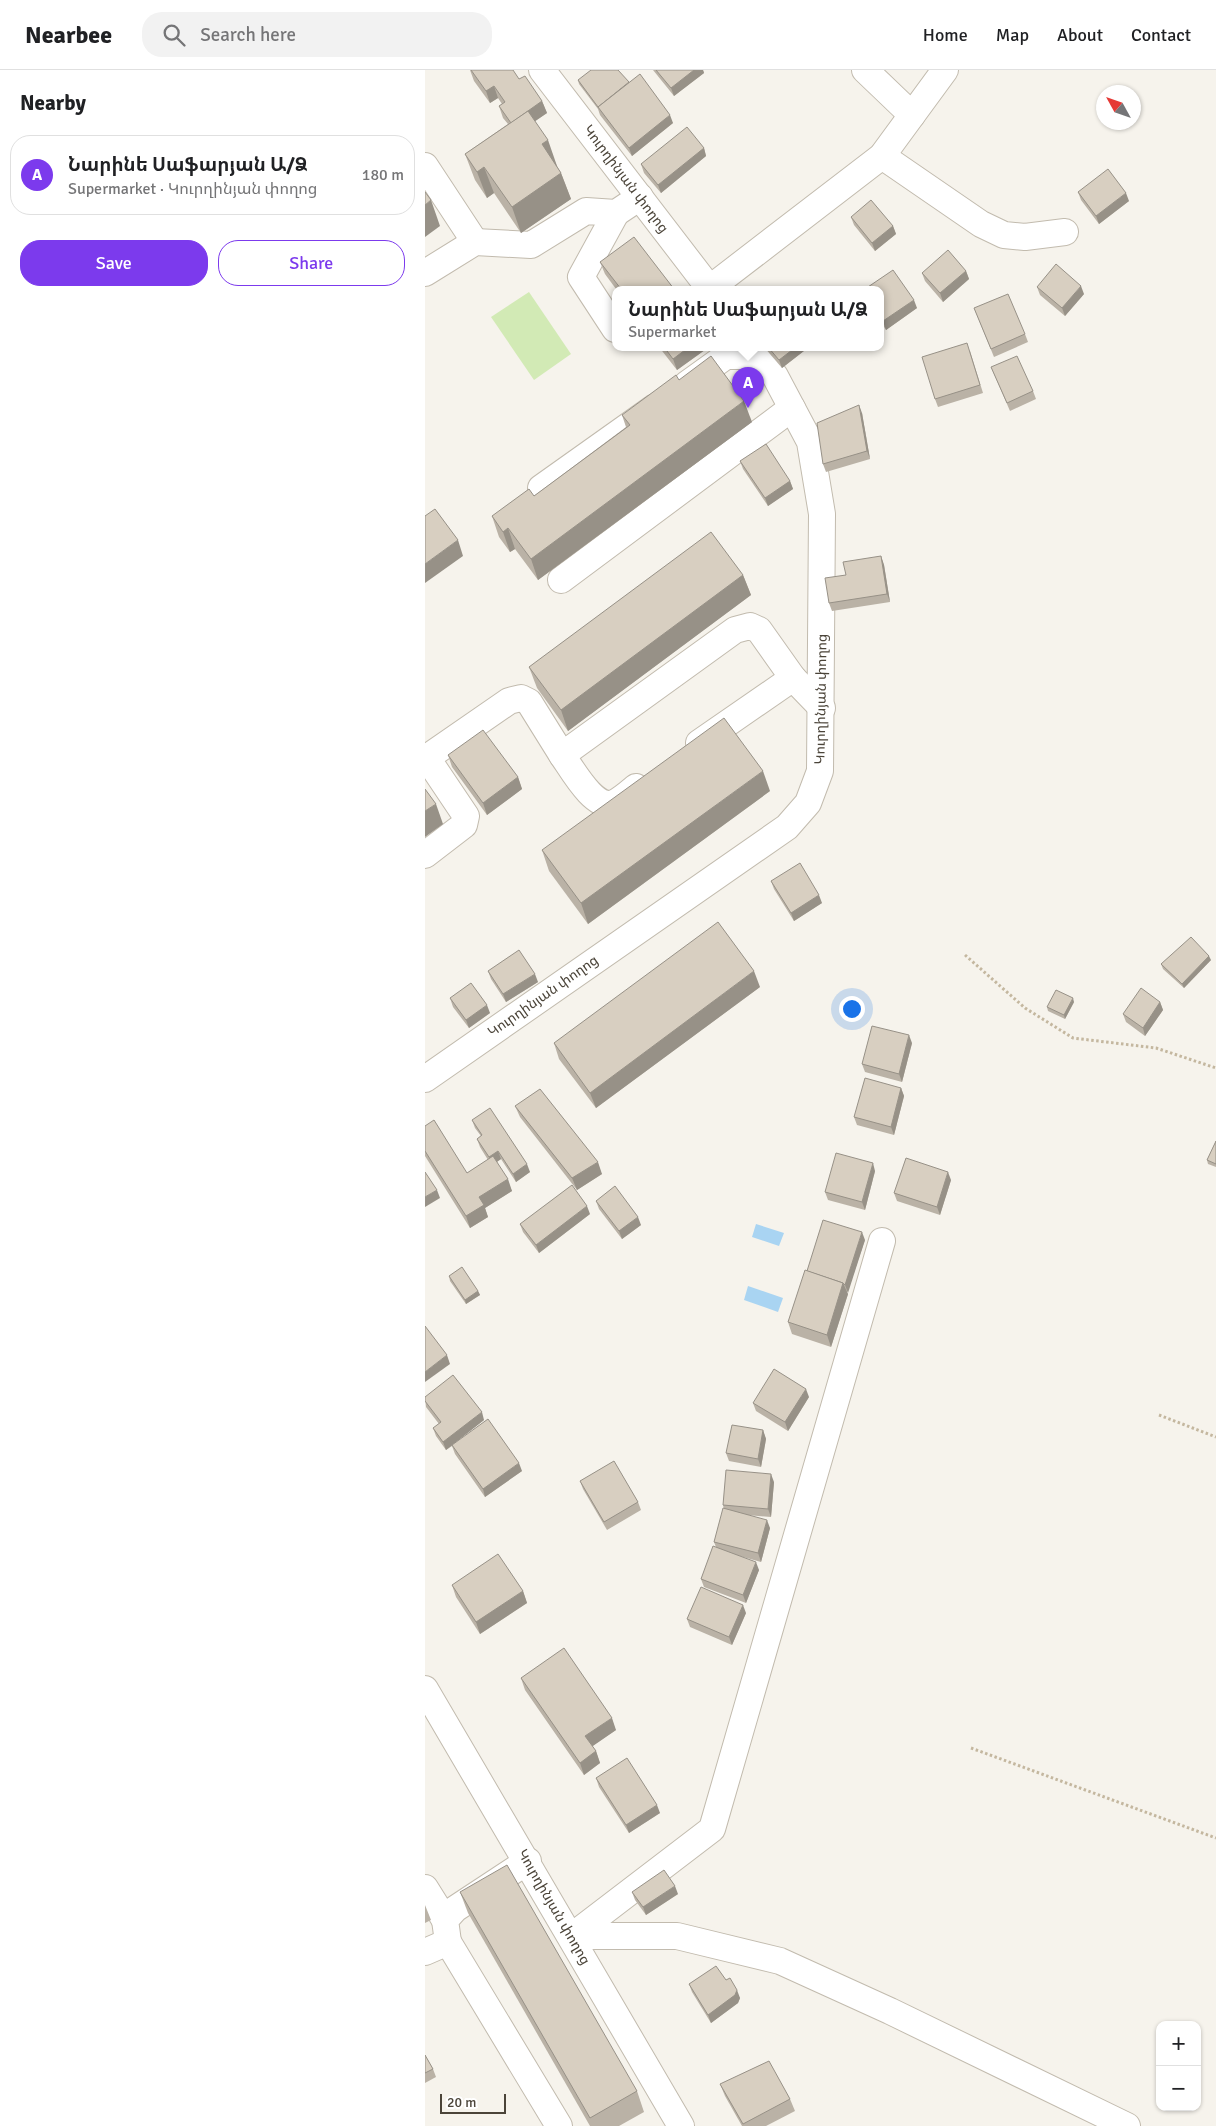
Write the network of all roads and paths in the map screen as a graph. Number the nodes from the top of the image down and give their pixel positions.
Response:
1 (542, 70) edge
2 (865, 70) edge
3 (945, 70) edge
4 (912, 115) junction
5 (882, 156) junction
6 (425, 166) edge
7 (639, 197) junction
8 (616, 213) junction
9 (1065, 232) dead end
10 (475, 242) junction
11 (425, 273) edge
12 (707, 286) edge
13 (713, 286) edge
14 (612, 324) edge
15 (757, 351) edge
16 (793, 408) junction
17 (541, 488) edge
18 (561, 580) dead end
19 (793, 678) junction
20 (822, 708) junction
21 (562, 755) junction
22 (678, 758) edge
23 (426, 759) edge
24 (654, 775) edge
25 (425, 855) edge
26 (965, 954) dead end
27 (1216, 1068) edge
28 (425, 1079) edge
29 (882, 1241) dead end
30 (1159, 1415) dead end
31 (1216, 1437) edge
32 (425, 1689) edge
33 (971, 1748) dead end
34 (1216, 1838) edge
35 (528, 1861) junction
36 (425, 1888) edge
37 (572, 1936) junction
38 (439, 1938) edge
39 (559, 2126) edge
40 (681, 2126) edge
41 (1127, 2126) edge

1 - 7 street, Կուրղինյան փողոց
2 - 4 street
3 - 4 street
4 - 5 street
5 - 9 street
5 - 13 street
6 - 10 street
7 - 8 street
7 - 12 street, Կուրղինյան փողոց
8 - 10 street
8 - 14 street
10 - 11 street
15 - 16 street, Կուրղինյան փողոց
15 - 17 street
16 - 18 street
16 - 20 street, Կուրղինյան փողոց
19 - 20 street
19 - 21 street
19 - 22 street
20 - 28 street, Կուրղինյան փողոց
21 - 23 street
21 - 24 street
23 - 25 street
26 - 27 path
29 - 37 street
30 - 31 path
32 - 35 street, Կուրղինյան փողոց
33 - 34 path
35 - 37 street, Կուրղինյան փողոց
35 - 38 street
36 - 38 street
37 - 40 street, Կուրղինյան փողոց
37 - 41 street
38 - 39 street

